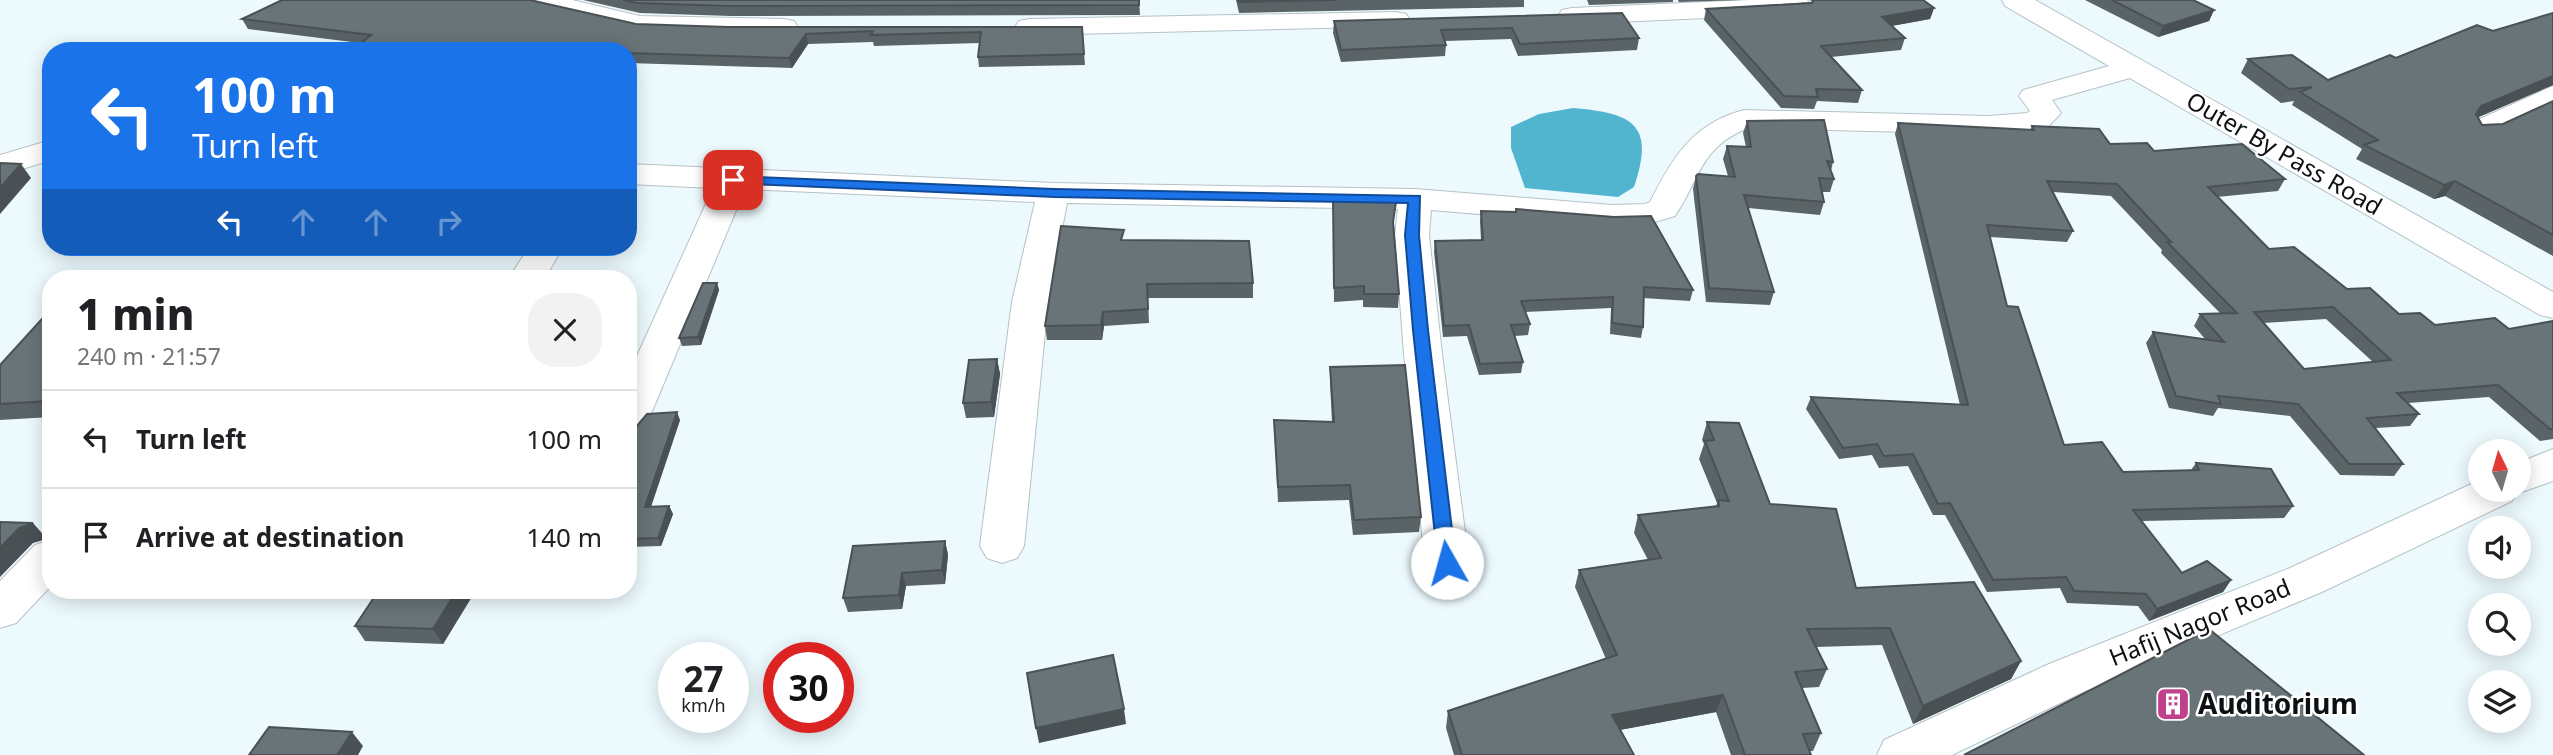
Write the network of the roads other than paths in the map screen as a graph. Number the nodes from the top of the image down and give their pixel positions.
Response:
1 (537, 0) edge
2 (1793, 0) edge
3 (2015, 0) edge
4 (2054, 0) edge
5 (1543, 17) edge
6 (1419, 20) edge
7 (812, 27) edge
8 (1006, 27) edge
9 (2134, 68) junction
10 (2553, 95) edge
11 (2484, 129) edge
12 (42, 152) edge
13 (0, 166) edge
14 (637, 175) edge
15 (733, 180) junction
16 (1054, 193) junction
17 (1415, 199) junction
18 (2553, 276) edge
19 (2553, 307) edge
20 (637, 400) edge
21 (2553, 464) edge
22 (2531, 474) edge
23 (2472, 502) edge
24 (1002, 546) dead end
25 (1447, 563) dead end
26 (42, 566) edge
27 (0, 610) edge
28 (1902, 755) edge

1 - 7 street
2 - 5 street
3 - 9 street, Outer By Pass Road
4 - 18 street, Outer By Pass Road
6 - 8 street
9 - 17 street
9 - 19 street, Outer By Pass Road
10 - 11 street
12 - 13 street
14 - 15 street
15 - 16 street
15 - 20 street
16 - 17 street
16 - 24 street
17 - 25 street
21 - 22 street
23 - 28 street, Hafij Nagor Road
26 - 27 street

